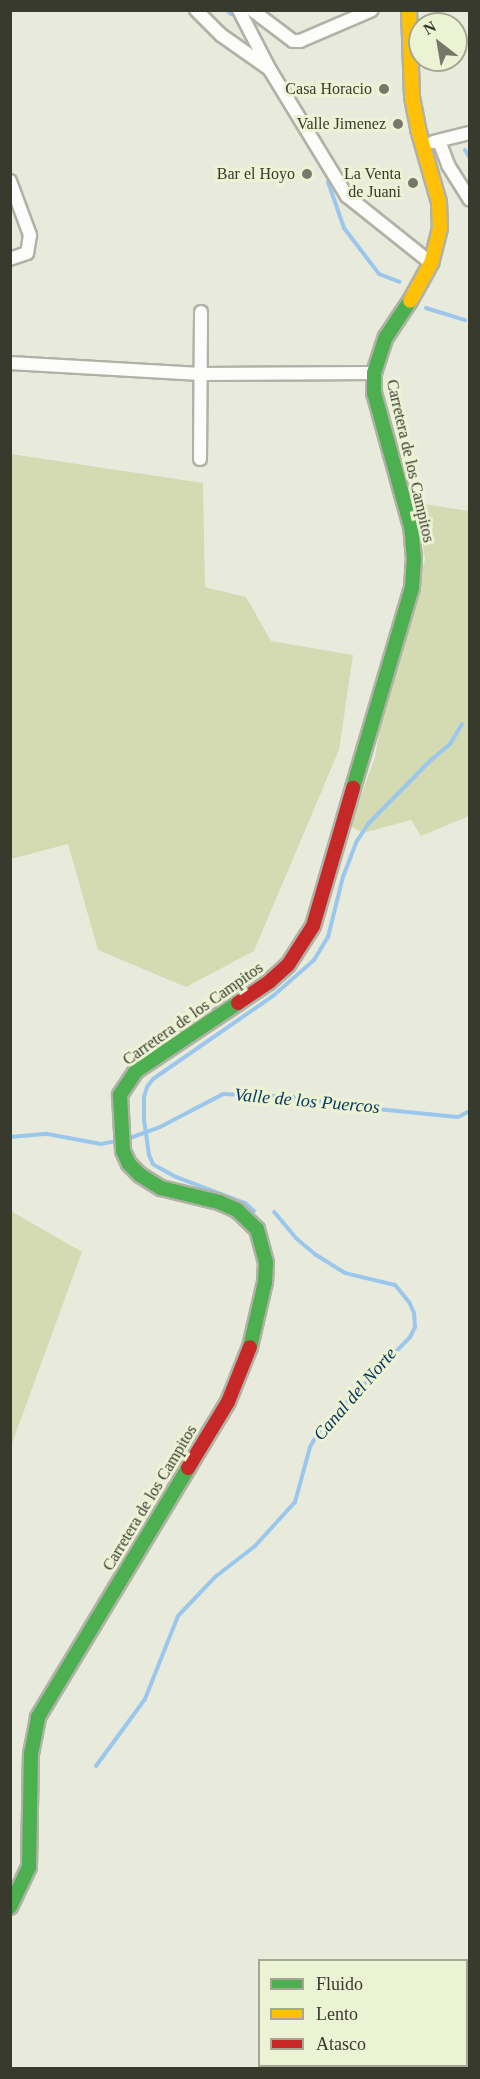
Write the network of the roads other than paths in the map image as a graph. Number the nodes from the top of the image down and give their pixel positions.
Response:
1 (196, 10) edge
2 (239, 10) edge
3 (252, 10) edge
4 (372, 10) edge
5 (409, 10) edge
6 (270, 70) junction
7 (470, 133) edge
8 (439, 141) junction
9 (422, 144) junction
10 (10, 181) edge
11 (470, 200) edge
12 (10, 259) edge
13 (431, 263) junction
14 (201, 312) dead end
15 (10, 363) edge
16 (374, 373) junction
17 (201, 374) junction
18 (200, 459) dead end
19 (10, 1907) edge

1 - 6 street
2 - 6 street
3 - 4 street
5 - 9 main road, Carretera de los Campitos
6 - 13 street
7 - 8 street
8 - 9 street
8 - 11 street
9 - 13 main road, Carretera de los Campitos
10 - 12 street
13 - 16 main road, Carretera de los Campitos
14 - 17 street
15 - 17 street
16 - 17 street
16 - 19 main road, Carretera de los Campitos
17 - 18 street

